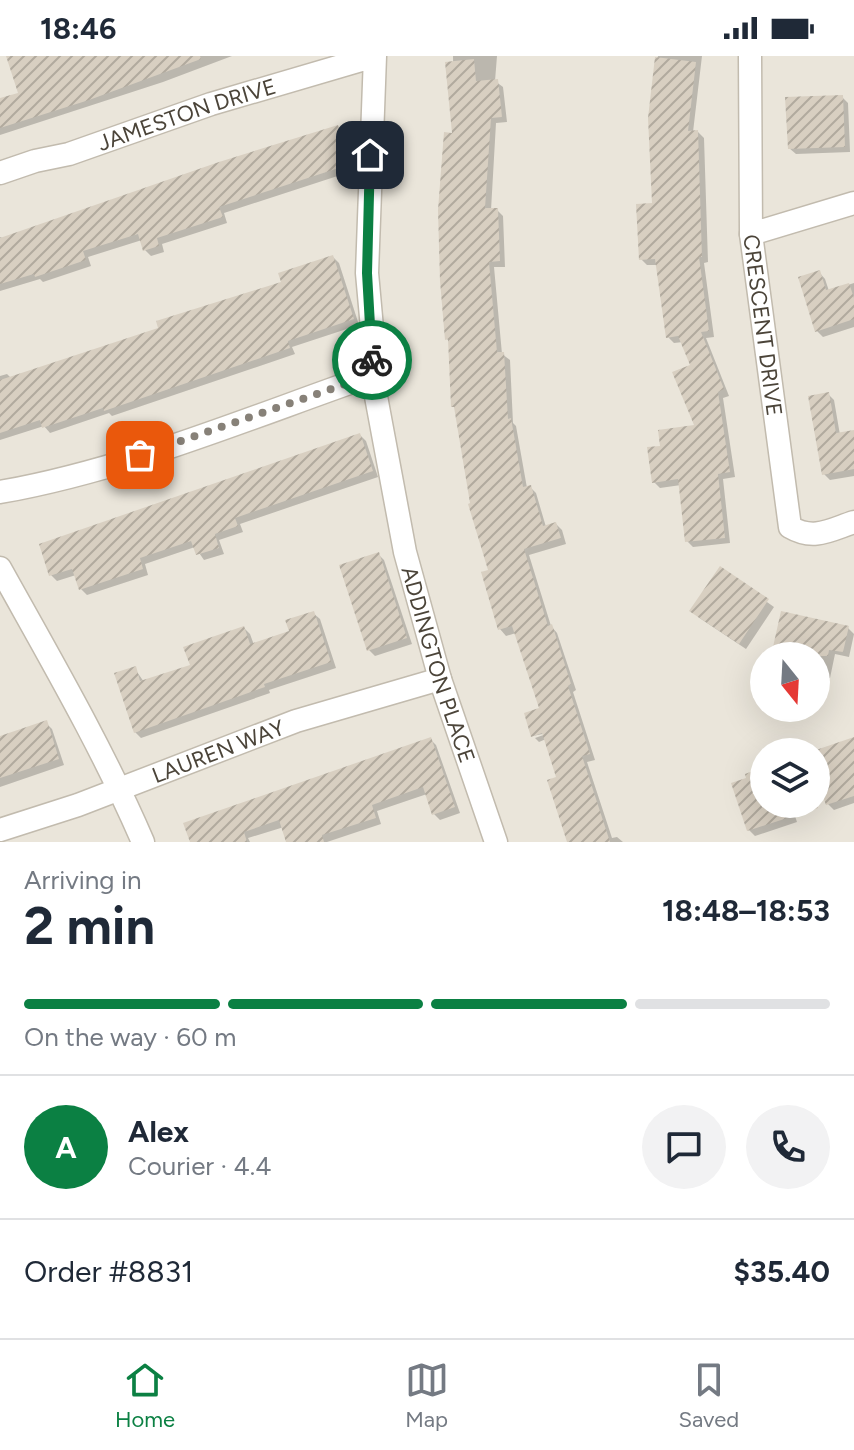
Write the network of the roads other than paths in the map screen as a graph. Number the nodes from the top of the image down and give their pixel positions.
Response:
1 (375, 56) edge
2 (750, 56) edge
3 (0, 173) edge
4 (854, 203) edge
5 (751, 234) junction
6 (372, 375) junction
7 (0, 492) edge
8 (854, 522) edge
9 (0, 568) edge
10 (440, 679) junction
11 (120, 789) junction
12 (0, 830) edge
13 (143, 842) edge
14 (496, 842) edge

1 - 3 street, JAMESTON DRIVE
1 - 6 street, ADDINGTON PLACE
2 - 5 street, CRESCENT DRIVE
4 - 5 street
5 - 8 street, CRESCENT DRIVE
6 - 7 street
6 - 10 street, ADDINGTON PLACE
9 - 11 street
10 - 11 street, LAUREN WAY
10 - 14 street, ADDINGTON PLACE
11 - 12 street, LAUREN WAY
11 - 13 street

